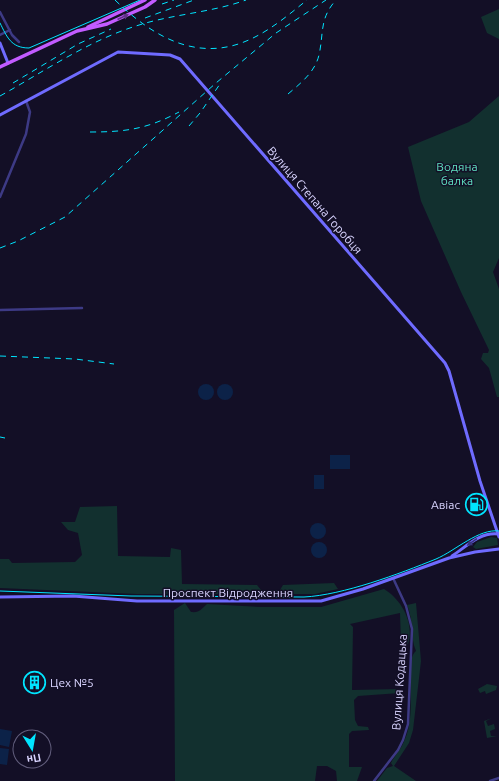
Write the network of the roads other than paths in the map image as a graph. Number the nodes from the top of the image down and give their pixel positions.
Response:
1 (145, 0) edge
2 (156, 0) edge
3 (0, 12) edge
4 (87, 27) junction
5 (10, 30) junction
6 (0, 35) edge
7 (19, 42) dead end
8 (0, 44) edge
9 (8, 63) junction
10 (0, 67) edge
11 (26, 100) junction
12 (0, 115) edge
13 (0, 197) edge
14 (82, 308) dead end
15 (0, 310) edge
16 (499, 522) edge
17 (493, 523) junction
18 (499, 526) edge
19 (495, 528) junction
20 (499, 535) edge
21 (499, 549) edge
22 (449, 558) junction
23 (393, 578) junction
24 (0, 597) edge
25 (499, 778) edge
26 (374, 781) edge
27 (490, 781) edge

1 - 4 main road
4 -> 2 main road
3 - 5 street
4 - 9 main road
5 - 6 street
5 - 7 street
8 - 9 main road
9 - 10 main road
11 - 12 main road, Вулиця Степана Горобця
11 - 13 street
11 - 17 main road, Вулиця Степана Горобця
14 - 15 street
16 - 17 street
17 - 19 main road, Вулиця Степана Горобця
18 - 19 street
19 - 20 main road, Вулиця Степана Горобця
20 -> 22 main road, Проспект Відродження
21 - 22 main road, Проспект Відродження
22 - 23 main road, Проспект Відродження
23 - 24 main road, Проспект Відродження
23 - 26 street, Вулиця Кодацька
25 - 27 street

